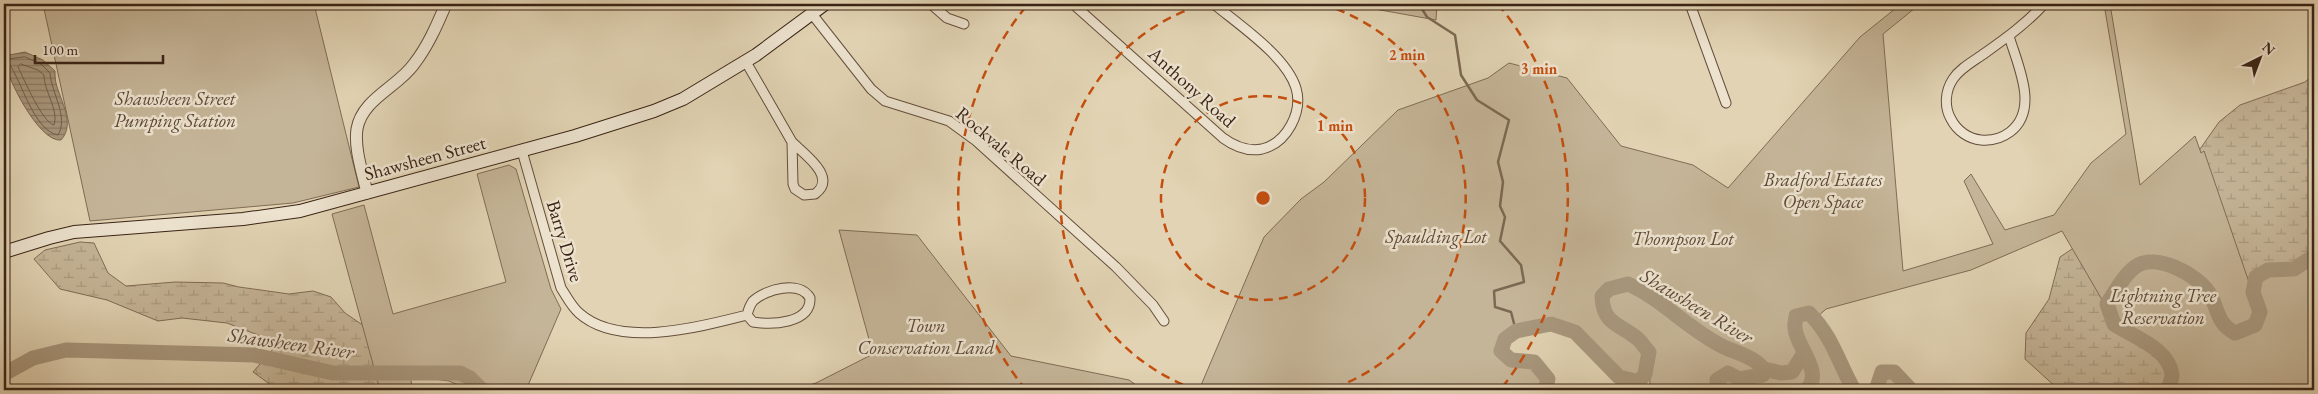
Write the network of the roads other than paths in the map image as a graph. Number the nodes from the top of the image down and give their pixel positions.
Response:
1 (446, 4) edge
2 (825, 4) edge
3 (931, 4) edge
4 (1073, 4) edge
5 (1214, 4) edge
6 (1690, 4) edge
7 (2044, 4) edge
8 (2243, 4) edge
9 (2250, 4) edge
10 (812, 14) junction
11 (964, 24) dead end
12 (2009, 36) junction
13 (746, 62) junction
14 (1726, 103) dead end
15 (792, 142) junction
16 (522, 151) junction
17 (367, 193) junction
18 (4, 252) edge
19 (747, 315) junction
20 (1164, 321) dead end

1 - 17 street
2 - 10 main road, Shawsheen Street
3 - 11 street
4 - 5 street, Anthony Road
6 - 14 street
7 - 12 street
8 - 9 street
10 - 13 main road, Shawsheen Street
10 - 20 street, Rockvale Road
12 - 12 street
13 - 15 street
13 - 16 main road, Shawsheen Street
15 - 15 street
16 - 17 main road, Shawsheen Street
16 - 19 street, Barry Drive
17 - 18 main road, Shawsheen Street
19 - 19 street

